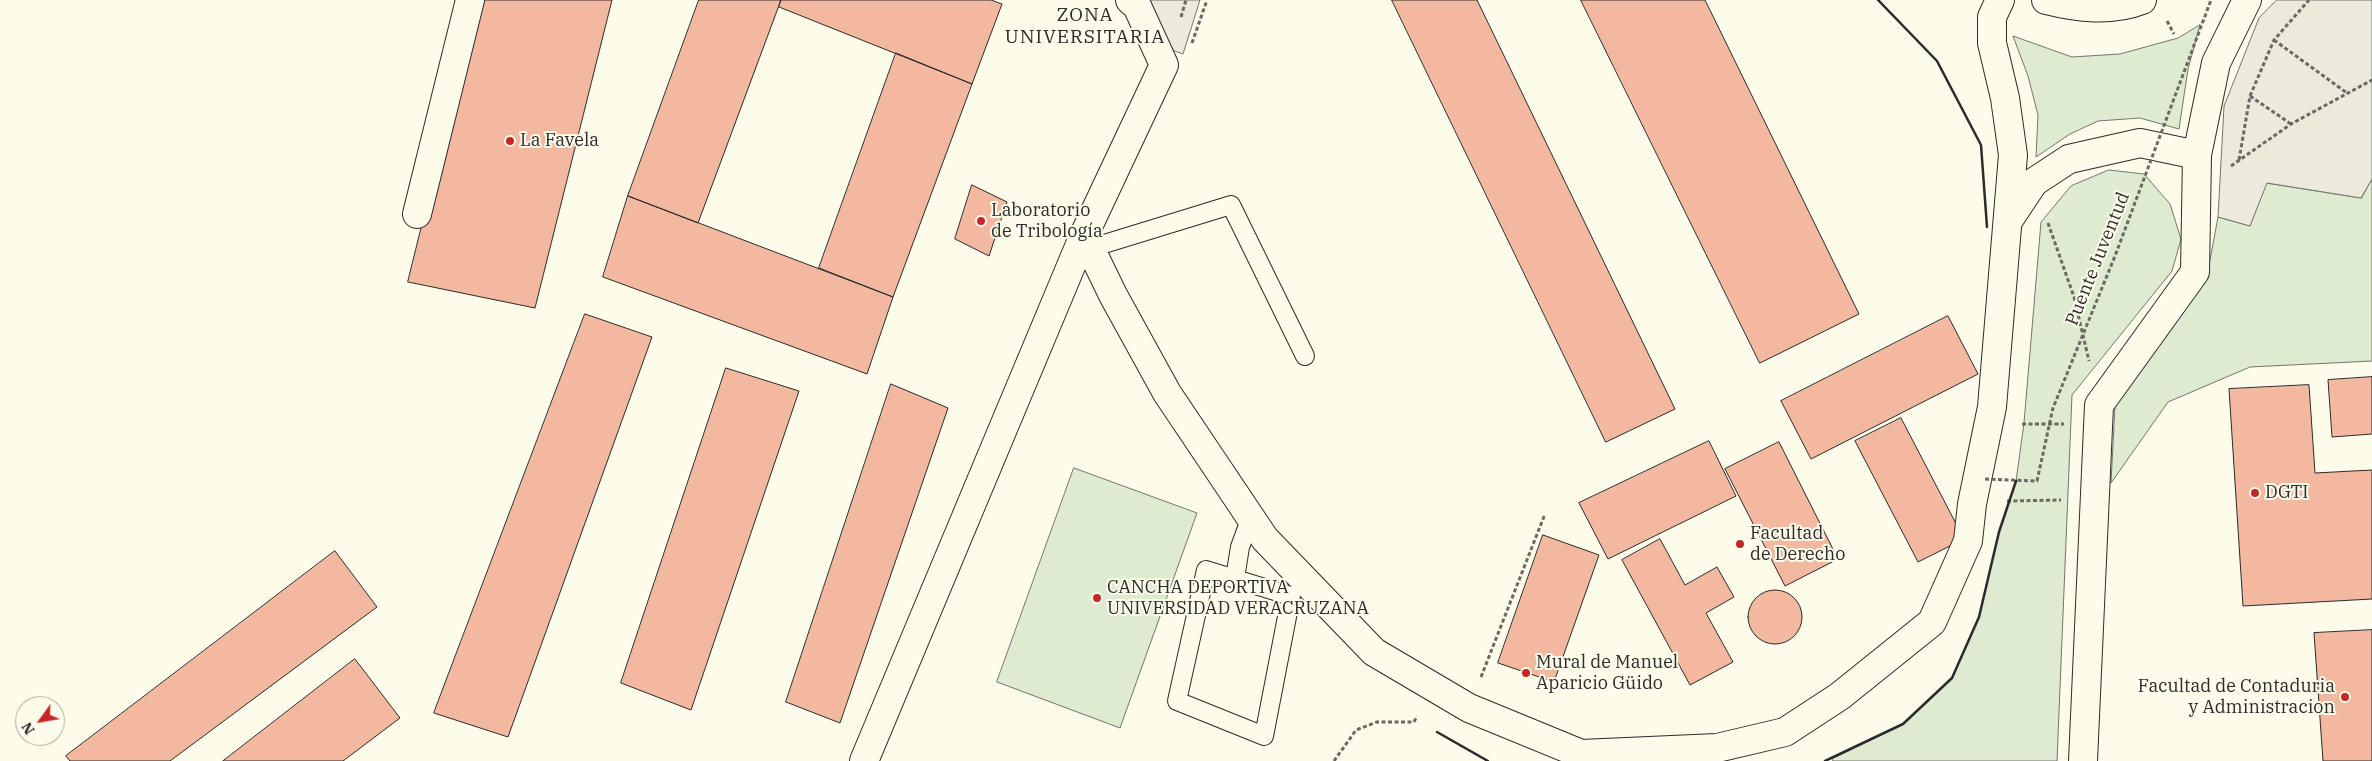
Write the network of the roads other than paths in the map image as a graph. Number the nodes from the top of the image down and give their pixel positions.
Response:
1 (470, 0) edge
2 (1130, 0) edge
3 (2000, 0) edge
4 (2046, 0) edge
5 (2142, 0) edge
6 (2247, 0) edge
7 (2197, 155) junction
8 (417, 214) dead end
9 (2007, 222) junction
10 (1088, 242) junction
11 (1305, 356) dead end
12 (1251, 517) junction
13 (1234, 578) junction
14 (864, 761) edge
15 (2084, 761) edge

1 - 8 street
2 - 10 street
3 - 9 street
4 - 5 street
6 - 7 street
7 - 9 street
7 - 15 street
9 - 12 street
10 - 11 lane
10 - 12 street
10 - 14 street
12 - 13 lane
13 - 13 lane

